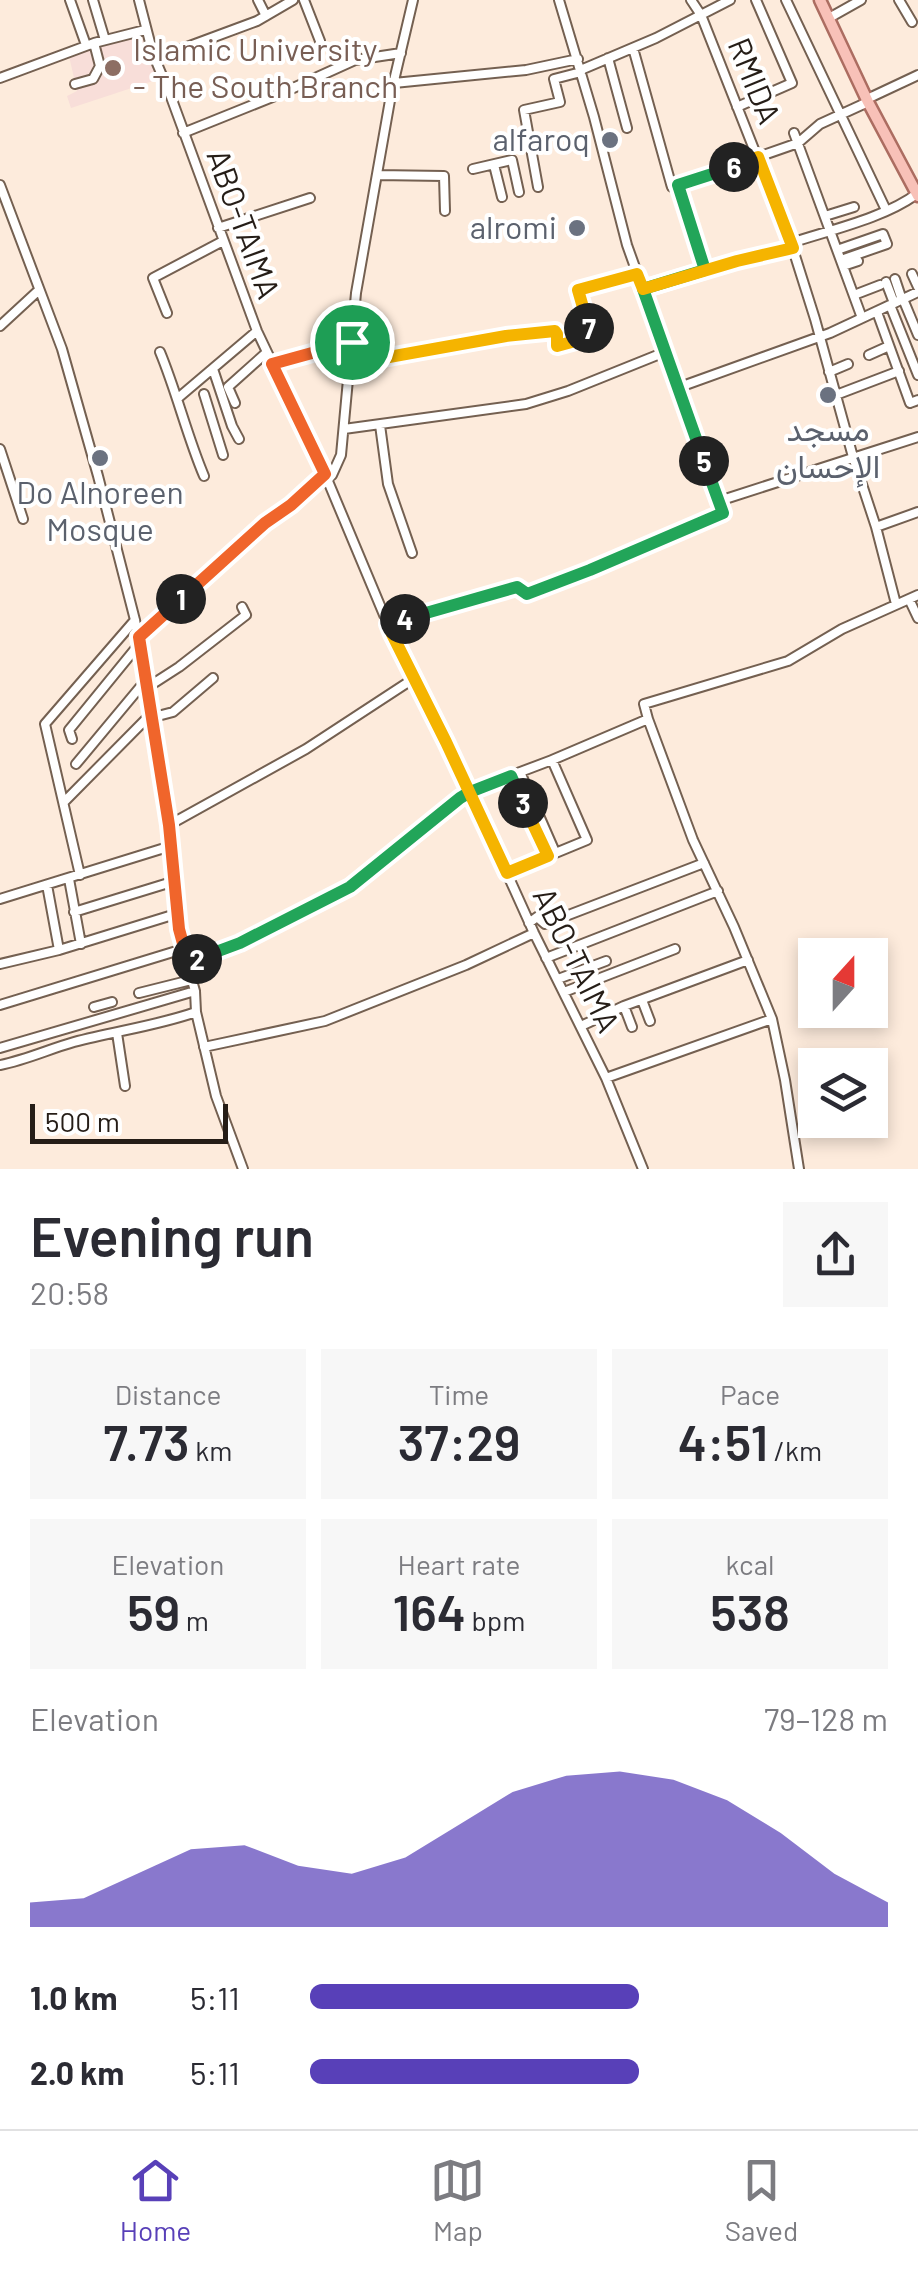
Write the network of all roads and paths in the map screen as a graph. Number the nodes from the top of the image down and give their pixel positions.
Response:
1 (70, 0) edge
2 (93, 0) edge
3 (258, 0) edge
4 (273, 0) edge
5 (293, 0) edge
6 (304, 0) edge
7 (413, 0) edge
8 (691, 0) edge
9 (730, 0) edge
10 (756, 0) edge
11 (786, 0) edge
12 (820, 0) edge
13 (861, 0) edge
14 (898, 0) edge
15 (563, 1) edge
16 (141, 2) edge
17 (278, 10) junction
18 (266, 16) junction
19 (701, 16) junction
20 (828, 18) junction
21 (912, 22) dead end
22 (145, 30) junction
23 (105, 40) junction
24 (320, 41) dead end
25 (90, 44) junction
26 (632, 48) junction
27 (401, 53) junction
28 (155, 57) junction
29 (608, 58) junction
30 (578, 59) junction
31 (581, 72) junction
32 (918, 75) edge
33 (0, 78) edge
34 (75, 84) dead end
35 (394, 84) junction
36 (868, 101) junction
37 (737, 107) junction
38 (840, 116) junction
39 (627, 128) dead end
40 (183, 133) junction
41 (794, 133) dead end
42 (798, 143) junction
43 (758, 157) junction
44 (494, 164) junction
45 (473, 169) dead end
46 (377, 175) junction
47 (0, 185) edge
48 (678, 185) junction
49 (538, 187) dead end
50 (520, 192) dead end
51 (918, 194) edge
52 (502, 197) dead end
53 (310, 198) dead end
54 (854, 207) dead end
55 (886, 210) junction
56 (445, 212) dead end
57 (826, 216) junction
58 (218, 228) junction
59 (831, 230) junction
60 (223, 240) junction
61 (792, 246) junction
62 (837, 250) junction
63 (858, 261) dead end
64 (842, 264) junction
65 (705, 270) junction
66 (637, 274) junction
67 (912, 274) dead end
68 (643, 289) junction
69 (918, 289) edge
70 (39, 290) junction
71 (854, 295) junction
72 (897, 302) junction
73 (877, 312) junction
74 (167, 314) dead end
75 (862, 318) junction
76 (0, 326) edge
77 (256, 332) junction
78 (918, 335) edge
79 (820, 336) junction
80 (352, 342) junction
81 (889, 346) junction
82 (160, 352) dead end
83 (664, 352) junction
84 (266, 353) junction
85 (869, 354) dead end
86 (272, 364) junction
87 (350, 364) junction
88 (848, 364) dead end
89 (212, 369) junction
90 (899, 371) junction
91 (828, 372) junction
92 (918, 374) edge
93 (678, 388) junction
94 (204, 394) dead end
95 (836, 395) junction
96 (178, 398) junction
97 (918, 400) edge
98 (235, 402) dead end
99 (380, 425) junction
100 (344, 430) junction
101 (918, 437) edge
102 (239, 439) dead end
103 (0, 449) edge
104 (223, 456) dead end
105 (853, 456) junction
106 (204, 476) dead end
107 (326, 476) junction
108 (719, 501) junction
109 (917, 515) edge
110 (24, 519) dead end
111 (876, 527) junction
112 (412, 553) dead end
113 (914, 597) edge
114 (896, 604) junction
115 (242, 607) dead end
116 (918, 618) edge
117 (135, 620) junction
118 (388, 624) junction
119 (139, 640) junction
120 (213, 678) dead end
121 (413, 679) junction
122 (147, 684) junction
123 (152, 714) junction
124 (648, 720) junction
125 (72, 738) dead end
126 (552, 760) junction
127 (76, 764) dead end
128 (515, 774) junction
129 (470, 792) junction
130 (64, 802) junction
131 (169, 825) junction
132 (171, 846) junction
133 (552, 854) junction
134 (704, 862) junction
135 (507, 873) junction
136 (80, 875) junction
137 (68, 879) junction
138 (175, 881) junction
139 (47, 885) junction
140 (718, 891) junction
141 (0, 899) edge
142 (74, 912) junction
143 (179, 913) junction
144 (529, 922) junction
145 (534, 933) junction
146 (81, 944) junction
147 (183, 949) junction
148 (676, 949) dead end
149 (59, 950) junction
150 (546, 958) junction
151 (748, 960) junction
152 (606, 961) dead end
153 (188, 962) junction
154 (0, 964) edge
155 (191, 980) junction
156 (558, 980) junction
157 (194, 991) junction
158 (564, 992) junction
159 (138, 994) dead end
160 (644, 1003) junction
161 (0, 1006) edge
162 (94, 1007) dead end
163 (625, 1010) junction
164 (196, 1012) junction
165 (110, 1014) junction
166 (772, 1019) junction
167 (650, 1021) dead end
168 (581, 1026) junction
169 (632, 1028) dead end
170 (118, 1032) junction
171 (204, 1047) junction
172 (0, 1048) edge
173 (0, 1065) edge
174 (606, 1078) junction
175 (125, 1086) dead end
176 (243, 1169) edge
177 (643, 1169) edge
178 (800, 1169) edge

1 - 25 street
2 - 23 street
3 - 18 street
4 - 17 street
5 - 17 street
6 - 24 street
7 - 27 street
8 - 19 street, RMIDA
9 - 19 street
10 - 37 street
11 - 38 street
12 - 20 main road
13 - 20 street
14 - 21 street
15 - 30 street
16 - 22 street, ABO-TAIMA
17 - 18 street
18 - 28 street
19 - 26 street
19 - 37 street, RMIDA
20 - 36 main road
22 - 23 street
22 - 28 street, ABO-TAIMA
23 - 25 street
25 - 33 street
25 - 34 street
26 - 29 street
26 - 48 street
27 - 35 street
27 - 40 street
28 - 40 street, ABO-TAIMA
29 - 31 street
29 - 39 street
30 - 31 street
30 - 35 street
31 - 49 street
31 - 66 street
32 - 36 street
35 - 46 street
36 - 38 street
36 - 51 main road
37 - 43 street, RMIDA
38 - 42 street
38 - 55 street
40 - 58 street, ABO-TAIMA
41 - 42 street
42 - 43 street
42 - 57 street
43 - 48 street
43 - 61 street, RMIDA
44 - 45 street
44 - 50 street
44 - 52 street
46 - 56 street
46 - 80 street
47 - 70 street
48 - 65 street
51 - 55 street
53 - 58 street
54 - 57 street
55 - 59 street
57 - 59 street
58 - 60 street, ABO-TAIMA
59 - 61 street
59 - 62 street
60 - 74 street
60 - 77 street, ABO-TAIMA
61 - 65 street
61 - 79 street, RMIDA
62 - 64 street
62 - 64 street
63 - 64 street
64 - 71 street
65 - 68 street
66 - 68 street
66 - 87 street
67 - 69 street
68 - 83 street
69 - 72 street
70 - 76 street
70 - 117 street
71 - 72 street
71 - 75 street
72 - 73 street
72 - 78 street
72 - 92 street
73 - 75 street
73 - 81 street
75 - 79 street
77 - 84 street, ABO-TAIMA
77 - 89 street
79 - 91 street, RMIDA
79 - 93 street
80 - 86 street
80 - 87 street
81 - 85 street
81 - 90 street
82 - 96 street
83 - 93 street
83 - 99 street
84 - 86 street, ABO-TAIMA
84 - 98 street
86 - 107 street, ABO-TAIMA
87 - 100 street
88 - 91 street
89 - 96 street
89 - 102 street
90 - 95 street
90 - 97 street
91 - 95 street, RMIDA
93 - 108 street
94 - 104 street
95 - 105 street, RMIDA
96 - 106 street
99 - 100 street
99 - 112 street
100 - 107 street
101 - 105 street
103 - 110 street
105 - 108 street
105 - 111 street, RMIDA
107 - 118 street, ABO-TAIMA
107 - 119 street
108 - 118 street
109 - 111 street
111 - 114 street, RMIDA
113 - 114 street
113 - 116 street
114 - 124 street
115 - 122 street
117 - 119 street
117 - 130 street
118 - 121 street, ABO-TAIMA
119 - 122 street
119 - 125 street
120 - 123 street
121 - 129 street, ABO-TAIMA
121 - 131 street
122 - 123 street
122 - 127 street
123 - 130 street
123 - 131 street
124 - 126 street
124 - 134 street
126 - 128 street
126 - 133 street
128 - 129 street
128 - 133 street
129 - 135 street, ABO-TAIMA
129 - 153 street
130 - 136 street
131 - 132 street
132 - 136 street
132 - 138 street
133 - 135 street
134 - 140 street
134 - 144 street
135 - 144 street, ABO-TAIMA
136 - 137 street
137 - 139 street
137 - 142 street
138 - 142 street
138 - 143 street
139 - 141 street
139 - 149 street
140 - 150 street
140 - 151 street
142 - 146 street
143 - 146 street
143 - 147 street
144 - 145 street, ABO-TAIMA
145 - 150 street, ABO-TAIMA
145 - 171 street
146 - 149 street
147 - 153 street
147 - 161 street
148 - 158 street
149 - 154 street
150 - 156 street, ABO-TAIMA
151 - 160 street
151 - 166 street
152 - 156 street
153 - 155 street
155 - 157 street
155 - 159 street
156 - 158 street, ABO-TAIMA
157 - 164 street
157 - 165 street
158 - 168 street, ABO-TAIMA
160 - 163 street
160 - 167 street
162 - 165 street
163 - 168 street
163 - 169 street
164 - 170 street
164 - 171 street
165 - 172 street
166 - 174 street
166 - 178 street
168 - 174 street, ABO-TAIMA
170 - 173 street
170 - 175 street
171 - 176 street
174 - 177 street, ABO-TAIMA

